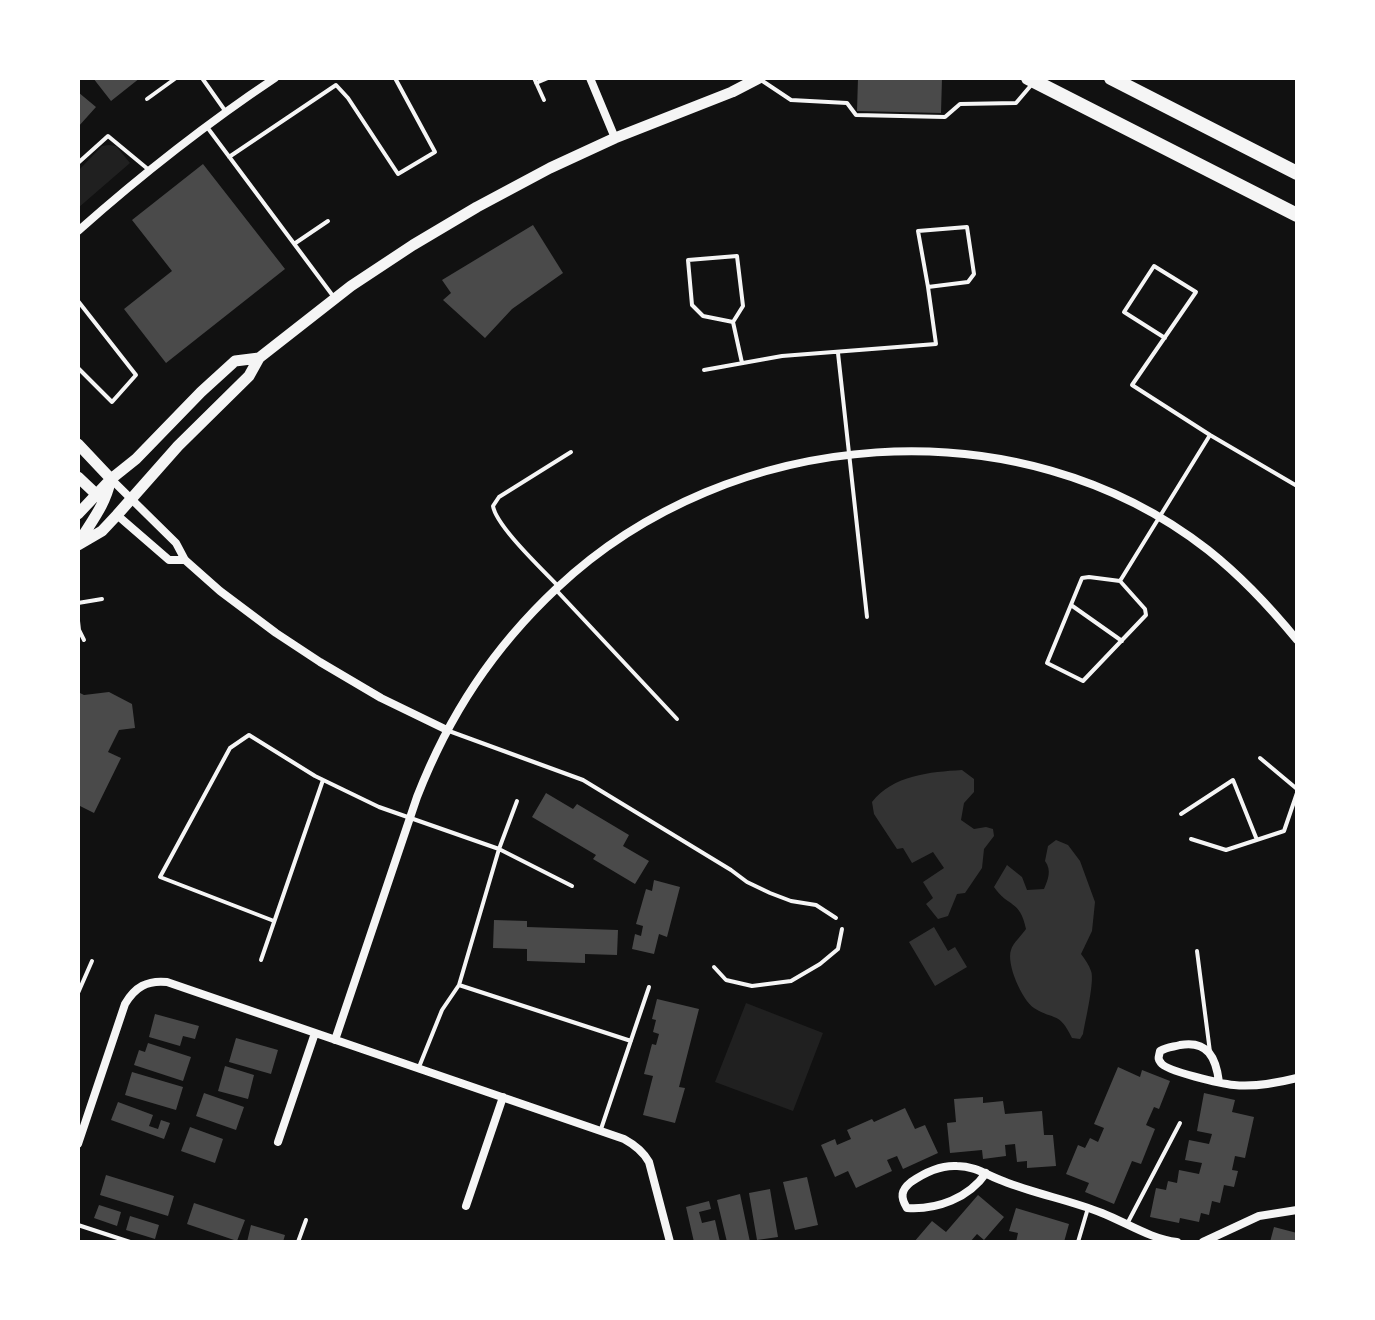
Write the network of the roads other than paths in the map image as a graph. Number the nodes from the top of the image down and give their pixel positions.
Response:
1 (176, 78) edge
2 (202, 78) edge
3 (275, 78) edge
4 (395, 78) edge
5 (548, 78) edge
6 (590, 78) edge
7 (759, 78) edge
8 (1111, 78) edge
9 (1032, 80) edge
10 (535, 81) edge
11 (147, 99) dead end
12 (544, 100) dead end
13 (226, 112) junction
14 (206, 126) junction
15 (615, 138) junction
16 (229, 157) junction
17 (78, 163) edge
18 (149, 170) junction
19 (1297, 173) edge
20 (1297, 215) edge
21 (328, 221) dead end
22 (78, 231) edge
23 (294, 244) junction
24 (928, 287) junction
25 (335, 298) junction
26 (78, 301) edge
27 (733, 322) junction
28 (1165, 338) junction
29 (838, 353) junction
30 (259, 358) junction
31 (742, 363) junction
32 (78, 368) edge
33 (704, 370) dead end
34 (1210, 435) junction
35 (78, 444) edge
36 (571, 452) dead end
37 (848, 455) junction
38 (78, 477) edge
39 (111, 479) junction
40 (1297, 486) edge
41 (96, 494) junction
42 (130, 499) junction
43 (78, 514) edge
44 (117, 515) junction
45 (1159, 518) junction
46 (78, 545) edge
47 (185, 560) junction
48 (1120, 581) junction
49 (557, 588) junction
50 (102, 599) dead end
51 (78, 603) edge
52 (1071, 605) junction
53 (867, 617) dead end
54 (78, 621) edge
55 (84, 640) dead end
56 (1297, 640) edge
57 (1122, 641) junction
58 (677, 719) dead end
59 (447, 730) junction
60 (1260, 758) dead end
61 (323, 780) junction
62 (1297, 791) edge
63 (517, 801) dead end
64 (1181, 814) dead end
65 (410, 818) junction
66 (1191, 839) dead end
67 (1257, 840) junction
68 (499, 849) junction
69 (572, 886) dead end
70 (836, 918) dead end
71 (274, 921) junction
72 (842, 929) dead end
73 (1197, 951) dead end
74 (261, 960) dead end
75 (92, 961) dead end
76 (714, 967) dead end
77 (459, 985) junction
78 (649, 987) dead end
79 (78, 993) edge
80 (315, 1033) junction
81 (335, 1040) junction
82 (631, 1041) junction
83 (1210, 1052) junction
84 (418, 1068) junction
85 (1297, 1078) edge
86 (1219, 1082) junction
87 (503, 1097) junction
88 (1180, 1123) dead end
89 (600, 1131) junction
90 (278, 1142) dead end
91 (78, 1144) edge
92 (986, 1173) junction
93 (466, 1206) dead end
94 (1088, 1208) junction
95 (1297, 1210) edge
96 (306, 1220) dead end
97 (1127, 1224) junction
98 (78, 1225) edge
99 (1221, 1239) edge
100 (130, 1242) edge
101 (298, 1242) edge
102 (670, 1242) edge
103 (1078, 1242) edge
104 (1177, 1242) edge
105 (1203, 1242) edge

1 - 11 lane
2 - 13 lane
3 - 13 street
4 - 16 lane
5 - 10 lane
6 - 15 street
7 - 9 lane
7 - 15 street
8 - 19 main road
9 - 20 main road
10 - 12 lane
13 - 14 street
14 - 16 lane
14 - 18 street
15 - 25 street
16 - 23 lane
17 - 18 lane
18 - 22 street
21 - 23 lane
23 - 25 lane
24 - 24 lane
24 - 29 lane
25 - 30 street
26 - 32 lane
27 - 27 lane
27 - 31 lane
28 - 28 lane
28 - 34 lane
29 - 31 lane
29 - 37 lane
30 - 39 street
30 - 42 street
31 - 33 lane
34 - 40 lane
34 - 45 lane
35 - 39 street
36 - 49 lane
37 - 45 street
37 - 49 street
37 - 53 lane
38 - 41 street
39 - 41 street
39 - 42 street
39 - 44 street
39 - 46 street
41 - 43 street
42 - 44 street
42 - 47 street
44 - 46 street
44 - 47 street
45 - 48 lane
45 - 56 street
47 - 59 street
48 - 52 lane
48 - 57 lane
49 - 58 lane
49 - 59 street
50 - 51 lane
52 - 57 lane
52 - 57 lane
54 - 55 lane
59 - 65 street
59 - 70 lane
60 - 62 lane
61 - 65 lane
61 - 71 lane
61 - 71 lane
62 - 67 lane
63 - 68 lane
64 - 67 lane
65 - 68 lane
65 - 81 street
66 - 67 lane
68 - 69 lane
68 - 77 lane
71 - 74 lane
72 - 76 lane
73 - 83 lane
75 - 79 lane
77 - 82 lane
77 - 84 lane
78 - 82 lane
80 - 81 street
80 - 90 street
80 - 91 street
81 - 84 street
82 - 89 lane
83 - 86 street
83 - 86 street
84 - 87 street
85 - 86 street
87 - 89 street
87 - 93 street
88 - 97 lane
89 - 102 street
92 - 92 street
92 - 94 street
94 - 97 street
94 - 103 lane
95 - 99 street
96 - 101 lane
97 - 104 street
98 - 100 lane
99 - 105 street

